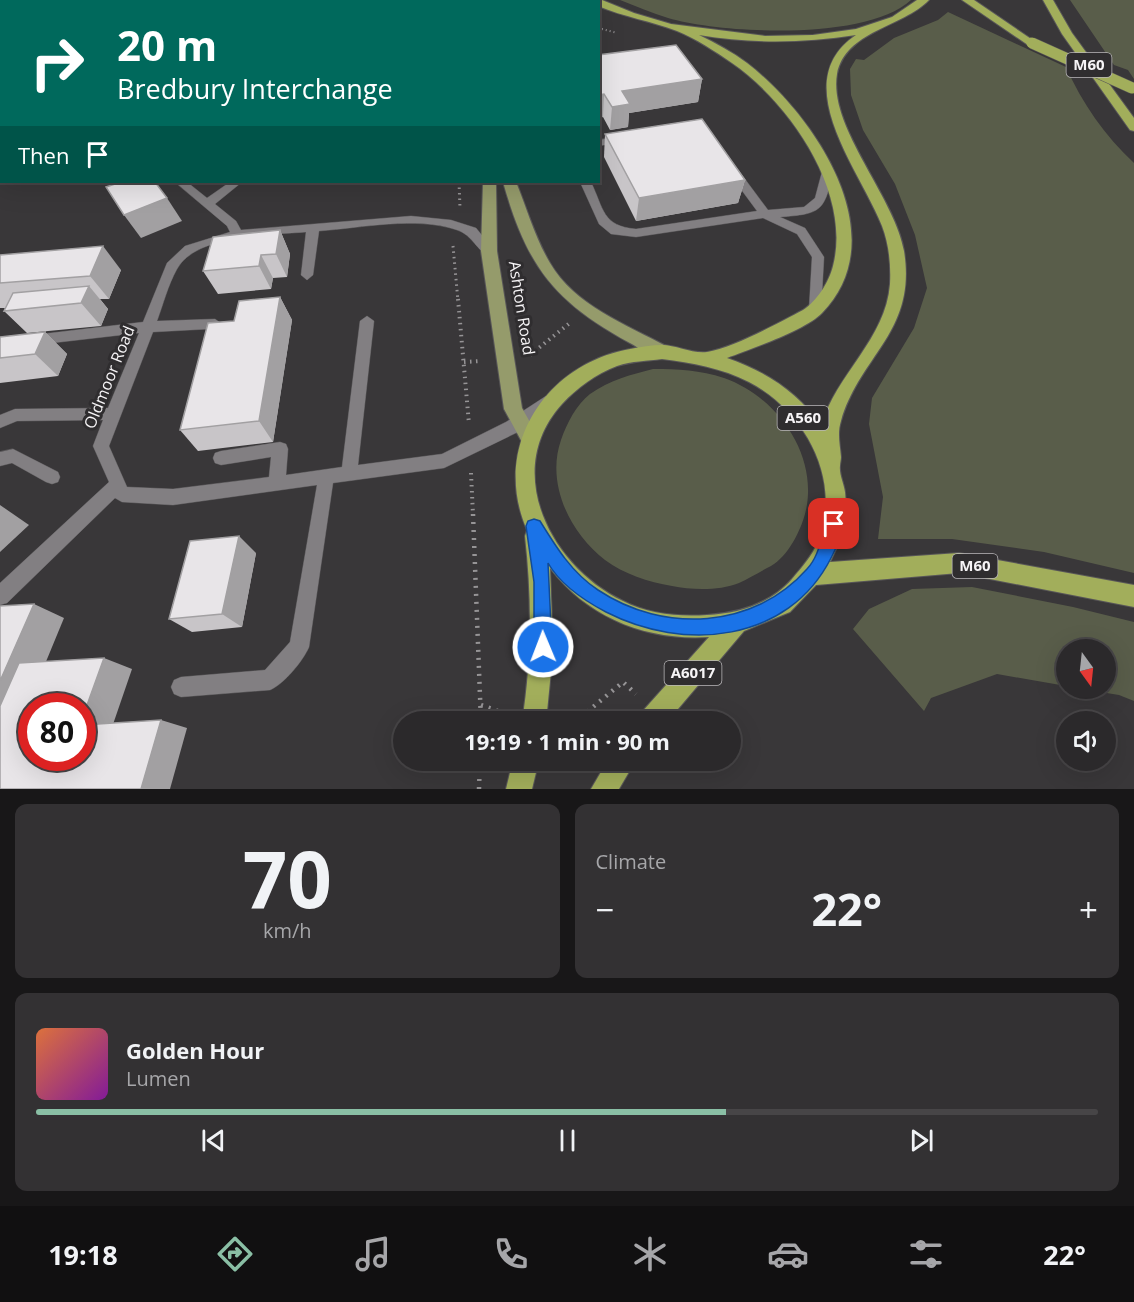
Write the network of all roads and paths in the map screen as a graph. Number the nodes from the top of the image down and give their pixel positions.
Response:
1 (924, 0) edge
2 (967, 0) edge
3 (1048, 0) edge
4 (600, 3) edge
5 (872, 29) junction
6 (682, 30) junction
7 (1133, 88) edge
8 (1134, 127) edge
9 (633, 138) edge
10 (600, 143) edge
11 (727, 162) edge
12 (827, 170) junction
13 (182, 183) edge
14 (236, 183) edge
15 (489, 183) edge
16 (509, 183) edge
17 (586, 183) edge
18 (208, 203) junction
19 (766, 215) junction
20 (313, 228) junction
21 (237, 234) junction
22 (489, 251) junction
23 (307, 275) dead end
24 (816, 309) junction
25 (367, 321) dead end
26 (149, 326) junction
27 (0, 344) edge
28 (211, 351) edge
29 (662, 352) junction
30 (710, 358) junction
31 (114, 414) junction
32 (0, 422) edge
33 (525, 430) junction
34 (221, 458) dead end
35 (0, 459) edge
36 (833, 473) junction
37 (349, 475) junction
38 (51, 477) dead end
39 (326, 478) junction
40 (117, 484) junction
41 (277, 484) junction
42 (534, 526) junction
43 (814, 574) junction
44 (0, 596) edge
45 (1134, 596) edge
46 (736, 624) junction
47 (181, 687) dead end
48 (481, 705) dead end
49 (499, 711) edge
50 (527, 711) edge
51 (588, 711) edge
52 (649, 711) edge
53 (659, 711) edge
54 (480, 771) edge
55 (523, 771) edge
56 (616, 771) edge
57 (479, 789) edge
58 (519, 789) edge
59 (604, 789) edge

1 - 5 highway, A560
2 - 7 highway, M60, bridge
3 - 8 highway, M60
4 - 6 highway, A560
5 - 6 highway, A560
5 - 36 highway, A560
6 - 12 highway, A560
9 - 10 lane
11 - 19 lane
12 - 19 lane
12 - 24 highway, A560
13 - 18 lane
14 - 18 lane
15 - 22 main road, Ashton Road
16 - 29 main road, Ashton Road / A560
17 - 19 lane
18 - 21 lane
19 - 24 lane
20 - 21 lane, Oldmoor Road
20 - 22 lane, Oldmoor Road
20 - 23 lane
21 - 26 lane, Oldmoor Road
22 - 33 main road, Ashton Road
24 - 30 highway, A560
25 - 37 lane
26 - 27 lane
26 - 28 lane
26 - 31 lane, Oldmoor Road
29 - 30 highway, A560
29 - 33 highway, A560
30 - 36 highway, A560
31 - 32 lane
31 - 40 lane, Oldmoor Road
33 - 37 lane
33 - 42 highway, A560
34 - 41 lane
35 - 38 lane
36 - 43 highway, A560
37 - 39 lane
39 - 41 lane
39 - 47 lane
40 - 41 lane
40 - 44 lane
42 - 46 highway, A560
42 - 50 highway
43 - 45 highway, M60
43 - 46 highway, A560
46 - 53 highway, A6017
48 - 49 path
51 - 52 path
54 - 57 path
55 - 58 highway
56 - 59 highway

